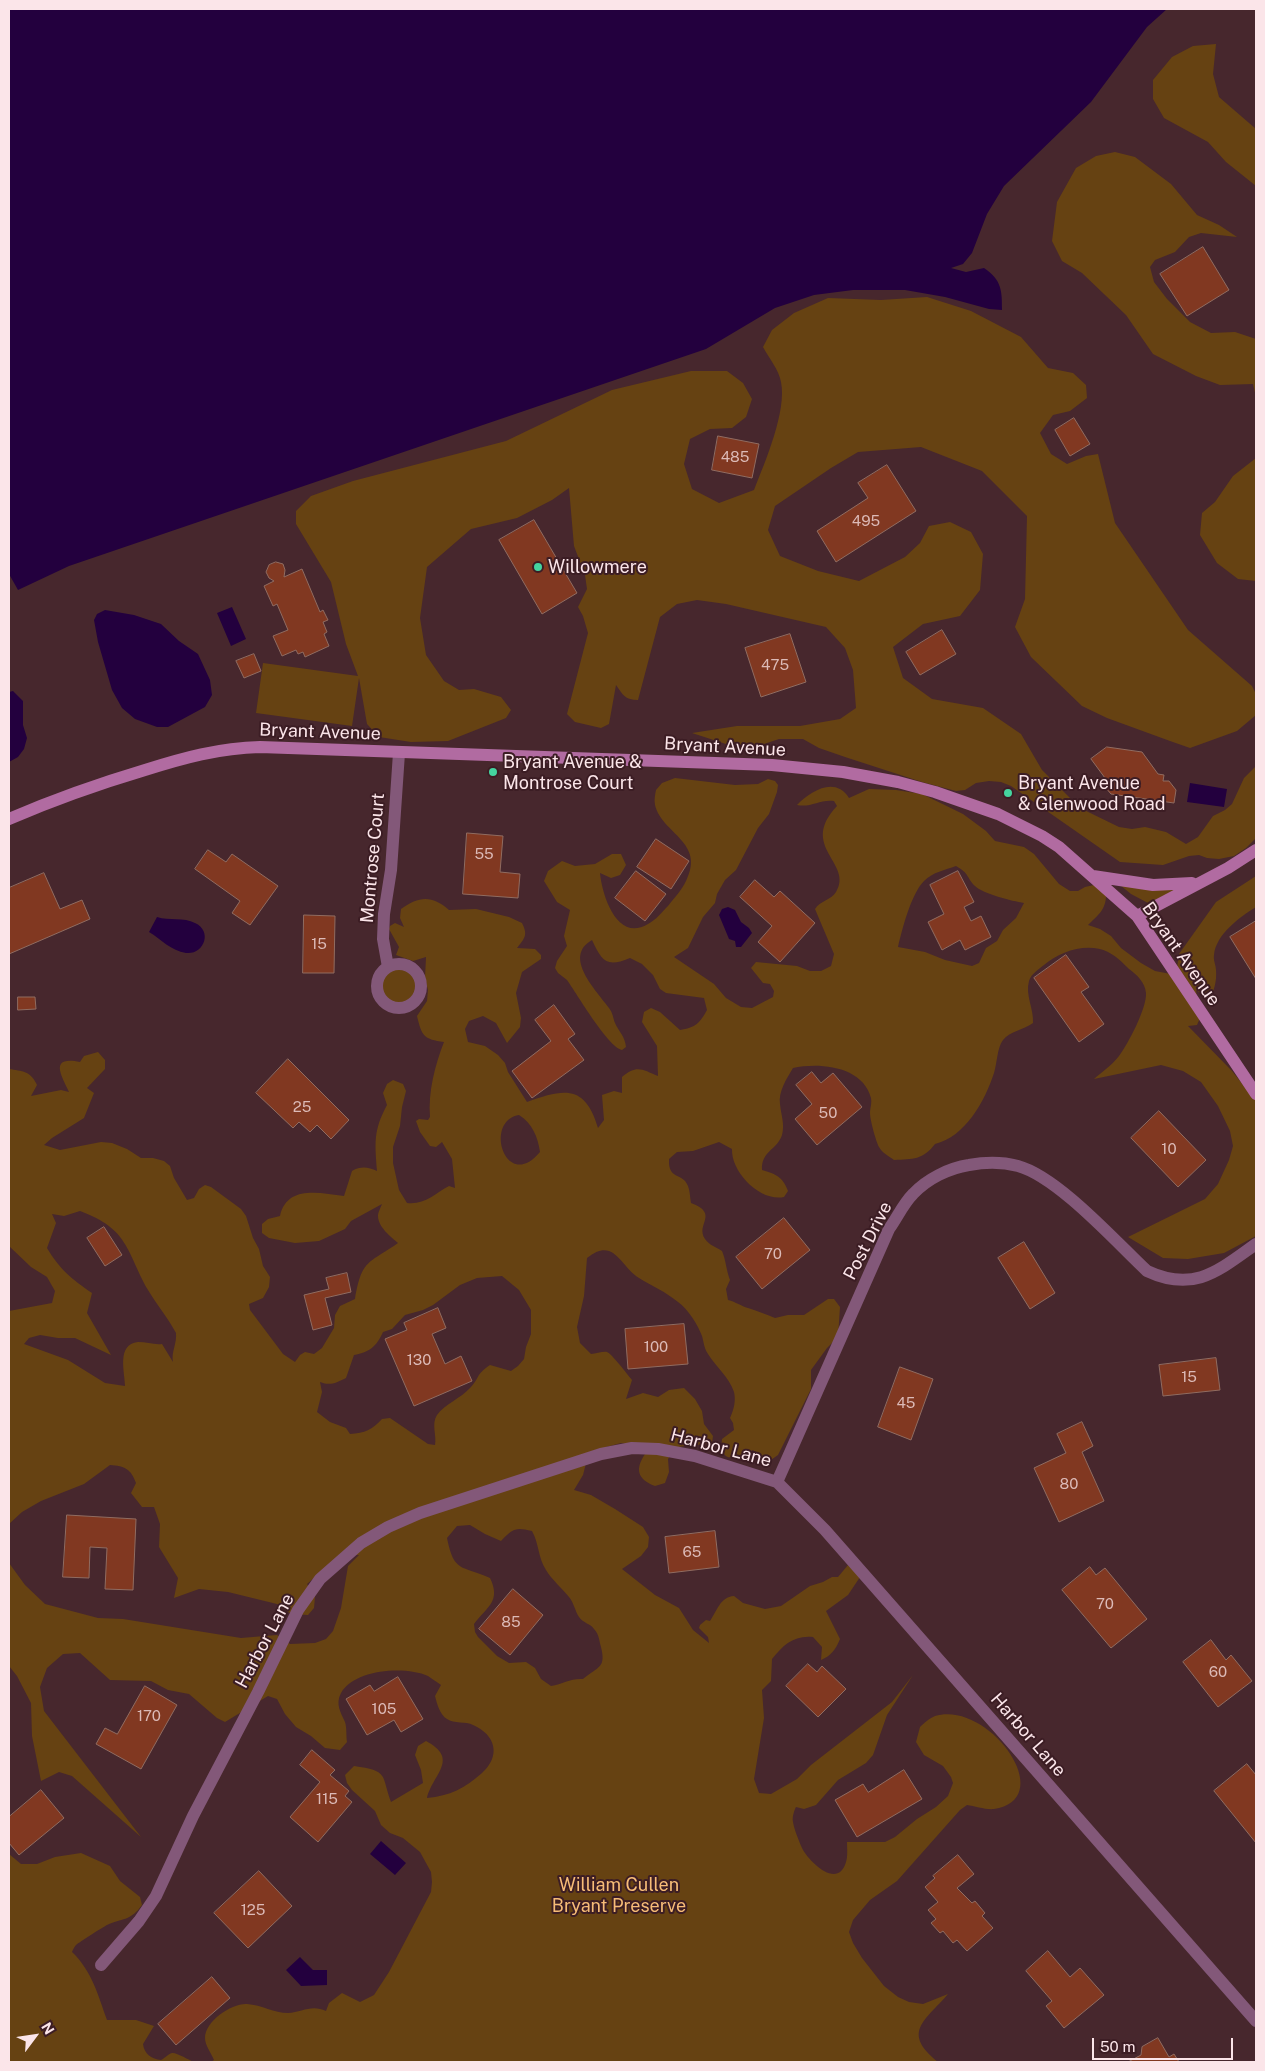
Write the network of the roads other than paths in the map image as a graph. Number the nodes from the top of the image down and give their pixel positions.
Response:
1 (399, 753) junction
2 (9, 819) edge
3 (1256, 850) edge
4 (1093, 876) junction
5 (1202, 882) junction
6 (1137, 916) junction
7 (388, 967) dead end
8 (1256, 1094) edge
9 (1256, 1244) edge
10 (777, 1482) junction
11 (101, 1965) dead end
12 (1256, 2020) edge

1 - 2 main road, Bryant Avenue
1 - 4 main road, Bryant Avenue
1 - 7 street, Montrose Court
3 - 5 main road
4 - 5 main road
4 - 6 main road, Bryant Avenue
5 - 6 main road
6 - 8 main road, Bryant Avenue
9 - 10 street, Post Drive
10 - 11 street, Harbor Lane
10 - 12 street, Harbor Lane

